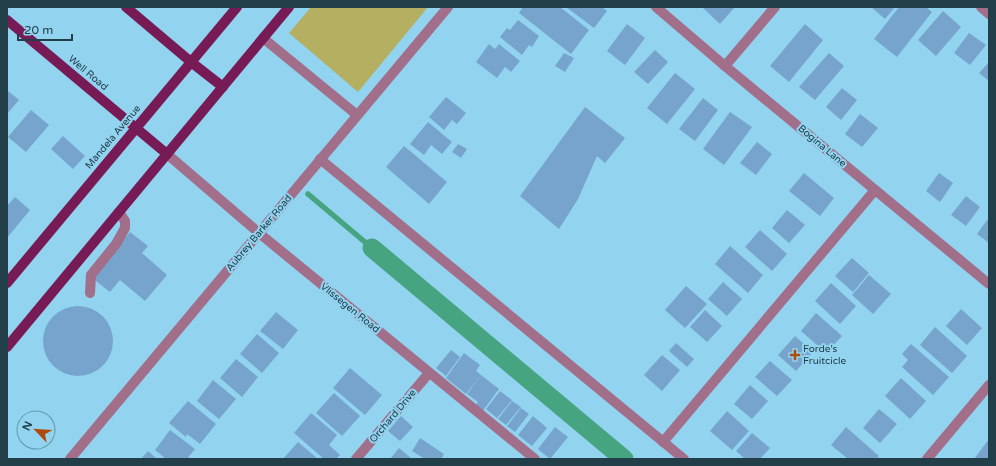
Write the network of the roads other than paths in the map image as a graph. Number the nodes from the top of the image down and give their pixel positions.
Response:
1 (126, 7) edge
2 (237, 7) edge
3 (289, 7) edge
4 (448, 7) edge
5 (656, 7) edge
6 (775, 7) edge
7 (981, 7) edge
8 (989, 14) edge
9 (7, 20) edge
10 (263, 38) junction
11 (191, 62) junction
12 (725, 66) junction
13 (222, 87) junction
14 (358, 115) junction
15 (136, 128) junction
16 (167, 154) junction
17 (320, 159) junction
18 (875, 190) junction
19 (119, 212) junction
20 (259, 233) junction
21 (7, 283) edge
22 (989, 284) edge
23 (90, 293) dead end
24 (7, 347) edge
25 (429, 372) junction
26 (989, 385) edge
27 (663, 442) junction
28 (70, 459) edge
29 (356, 459) edge
30 (534, 459) edge
31 (684, 459) edge
32 (927, 459) edge

1 - 11 main road
2 - 11 main road, Mandela Avenue
3 - 10 main road
4 - 14 street, Aubrey Barker Road
5 - 12 street, Bogina Lane
6 - 12 street
7 - 8 street
9 - 15 main road, Well Road
10 - 13 main road
10 - 14 street
11 - 13 main road
11 - 15 main road, Mandela Avenue
12 - 18 street, Bogina Lane
13 - 16 main road
14 - 17 street, Aubrey Barker Road
15 - 16 main road, Well Road
15 - 21 main road, Mandela Avenue
16 - 19 main road
16 - 20 street, Vlissegen Road
17 - 20 street, Aubrey Barker Road
17 - 27 street
18 - 22 street, Bogina Lane
18 - 27 street
19 - 23 street
19 - 24 main road
20 - 25 street, Vlissegen Road
20 - 28 street, Aubrey Barker Road
25 - 29 street, Orchard Drive
25 - 30 street, Vlissegen Road
26 - 32 street
27 - 31 street

